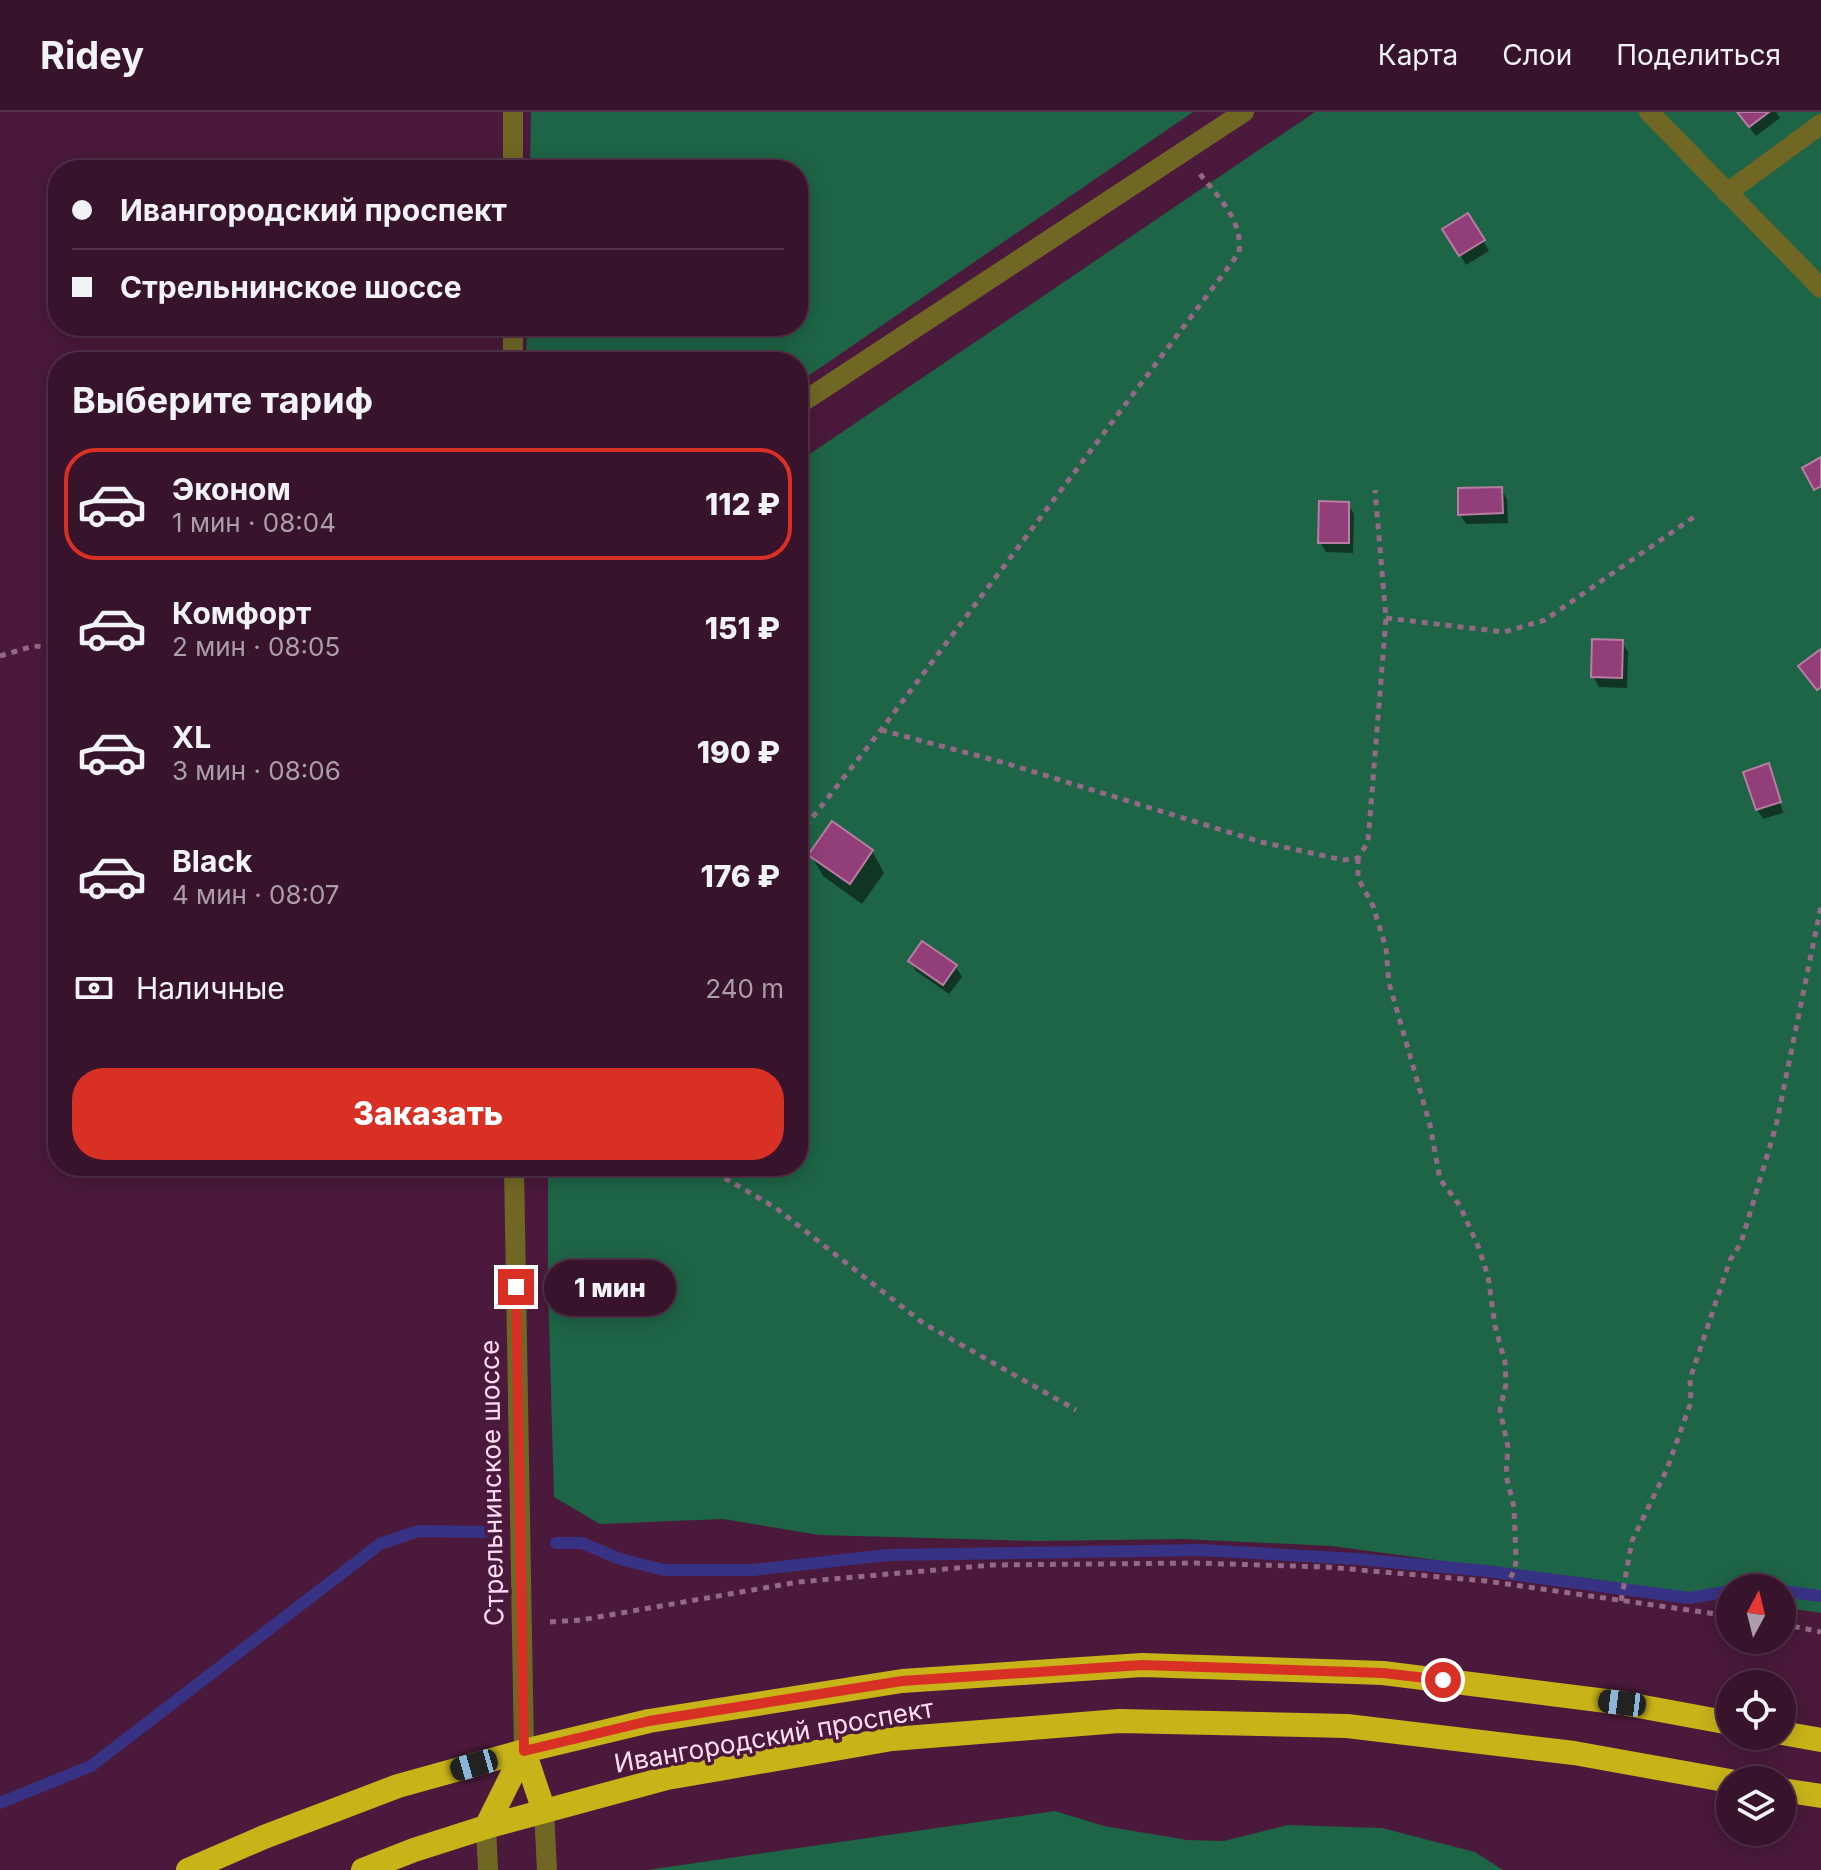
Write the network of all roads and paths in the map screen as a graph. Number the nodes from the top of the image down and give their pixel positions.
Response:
1 (513, 112) edge
2 (1244, 112) edge
3 (1649, 112) edge
4 (1821, 124) edge
5 (1193, 145) junction
6 (513, 160) edge
7 (1727, 193) junction
8 (1821, 288) edge
9 (808, 398) edge
10 (1375, 490) dead end
11 (1694, 517) dead end
12 (1386, 618) junction
13 (48, 647) edge
14 (0, 656) edge
15 (881, 730) junction
16 (808, 823) edge
17 (1358, 858) junction
18 (1821, 906) edge
19 (514, 1176) edge
20 (721, 1176) edge
21 (1076, 1410) dead end
22 (1507, 1584) junction
23 (1621, 1598) junction
24 (1716, 1614) edge
25 (523, 1624) junction
26 (1796, 1627) edge
27 (1821, 1632) edge
28 (1716, 1720) edge
29 (1796, 1736) edge
30 (1821, 1740) edge
31 (524, 1751) junction
32 (1716, 1778) edge
33 (1796, 1792) edge
34 (1821, 1796) edge
35 (544, 1811) junction
36 (486, 1827) junction
37 (188, 1870) edge
38 (363, 1870) edge
39 (488, 1870) edge
40 (547, 1870) edge

1 - 6 street
2 - 5 street
3 - 7 street
4 - 7 street
5 - 9 street
5 - 15 path
7 - 8 street
10 - 12 path
11 - 12 path
12 - 17 path
13 - 14 path
15 - 16 path
15 - 17 path
17 - 22 path
18 - 23 path
19 - 25 street, Стрельнинское шоссе
20 - 21 path
22 - 23 path
22 - 25 path
23 - 24 path
25 - 31 street, Стрельнинское шоссе
26 - 27 path
28 - 31 highway, Ивангородский проспект
29 - 30 highway
31 - 35 highway, Стрельнинское шоссе
31 - 36 highway, Стрельнинское шоссе
31 - 37 highway, Ивангородский проспект
32 - 35 highway, Ивангородский проспект
33 - 34 highway
35 - 36 highway, Ивангородский проспект
35 - 40 street, Стрельнинское шоссе
36 - 38 highway, Ивангородский проспект
36 - 39 street, Стрельнинское шоссе

